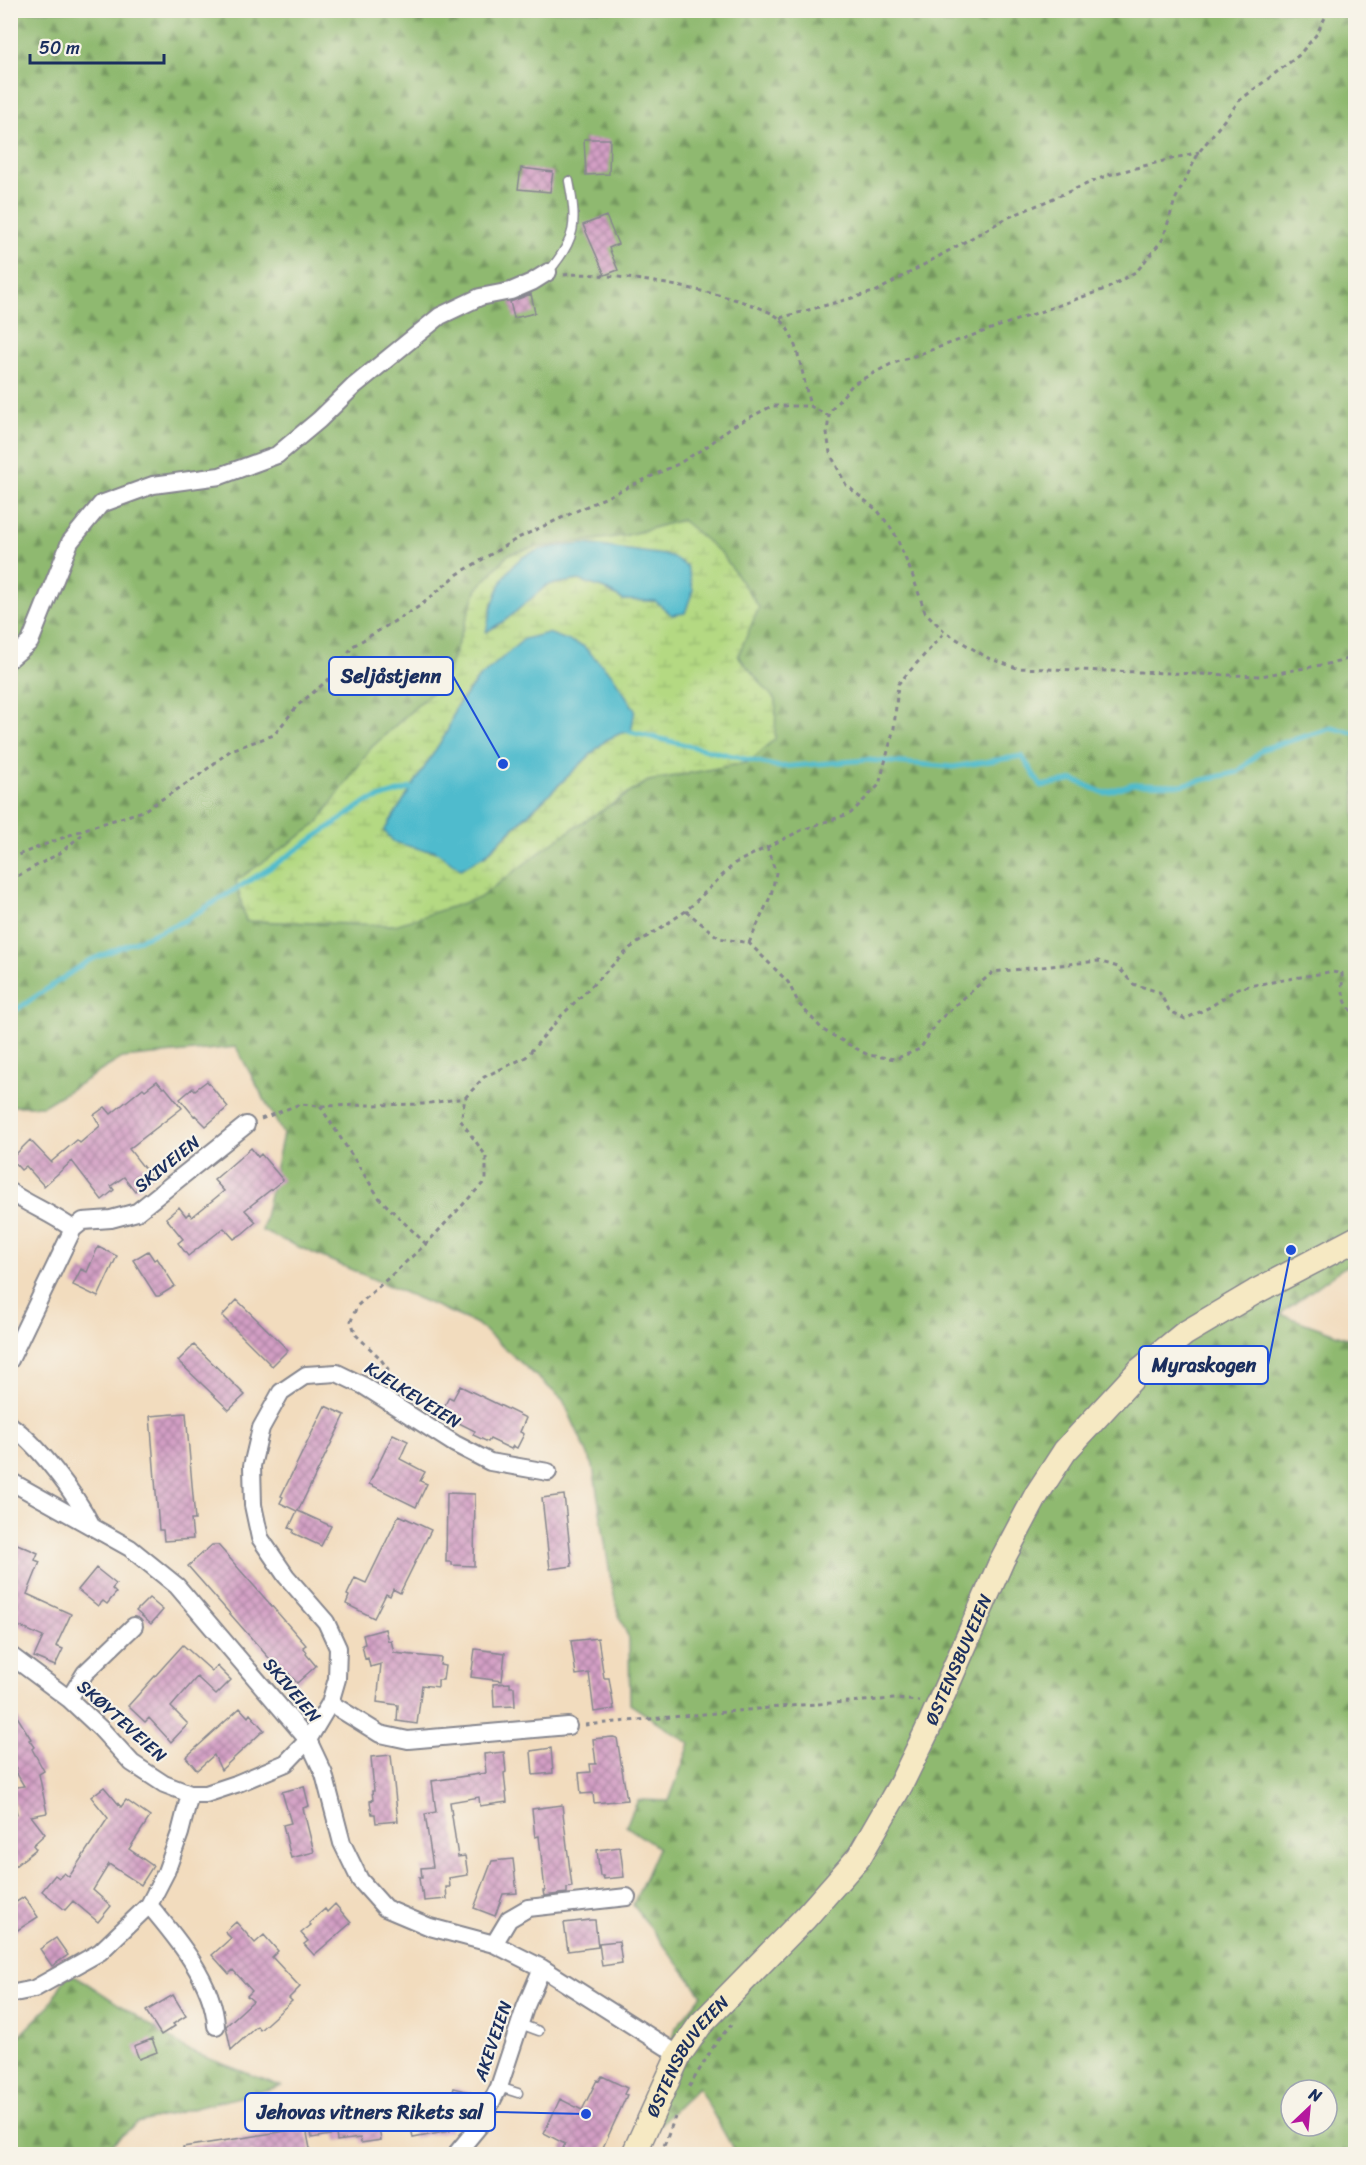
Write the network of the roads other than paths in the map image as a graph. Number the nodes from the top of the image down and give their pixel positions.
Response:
1 (569, 182) dead end
2 (548, 272) joint
3 (10, 659) edge
4 (246, 1125) road end
5 (10, 1192) edge
6 (73, 1229) junction
7 (1356, 1239) edge
8 (10, 1360) edge
9 (10, 1425) edge
10 (548, 1472) dead end
11 (10, 1481) edge
12 (92, 1527) junction
13 (134, 1626) dead end
14 (10, 1655) edge
15 (69, 1699) junction
16 (330, 1703) junction
17 (568, 1726) road end
18 (308, 1740) junction
19 (190, 1794) junction
20 (627, 1897) dead end
21 (149, 1905) junction
22 (494, 1944) junction
23 (542, 1968) junction
24 (10, 1994) edge
25 (520, 2024) junction
26 (216, 2026) dead end
27 (539, 2031) dead end
28 (679, 2055) junction
29 (500, 2088) junction
30 (518, 2093) dead end
31 (456, 2154) edge
32 (634, 2154) edge

1 - 2 lane
2 - 3 street
4 - 6 street, SKIVEIEN
5 - 6 street
6 - 8 street
7 - 28 main road, ØSTENSBUVEIEN
9 - 12 street
10 - 16 street, KJELKEVEIEN
11 - 12 street, SKIVEIEN
12 - 18 street, SKIVEIEN
13 - 15 street
14 - 15 street, SKØYTEVEIEN
15 - 19 street, SKØYTEVEIEN
16 - 17 street
16 - 18 street, KJELKEVEIEN
18 - 19 street
18 - 22 street, SKIVEIEN
19 - 21 street
20 - 22 street
21 - 24 street
21 - 26 street
22 - 23 street, SKIVEIEN
23 - 25 street, AKEVEIEN
23 - 28 street, SKIVEIEN
25 - 27 lane
25 - 29 street, AKEVEIEN
28 - 32 main road, ØSTENSBUVEIEN
29 - 30 lane
29 - 31 street, AKEVEIEN

